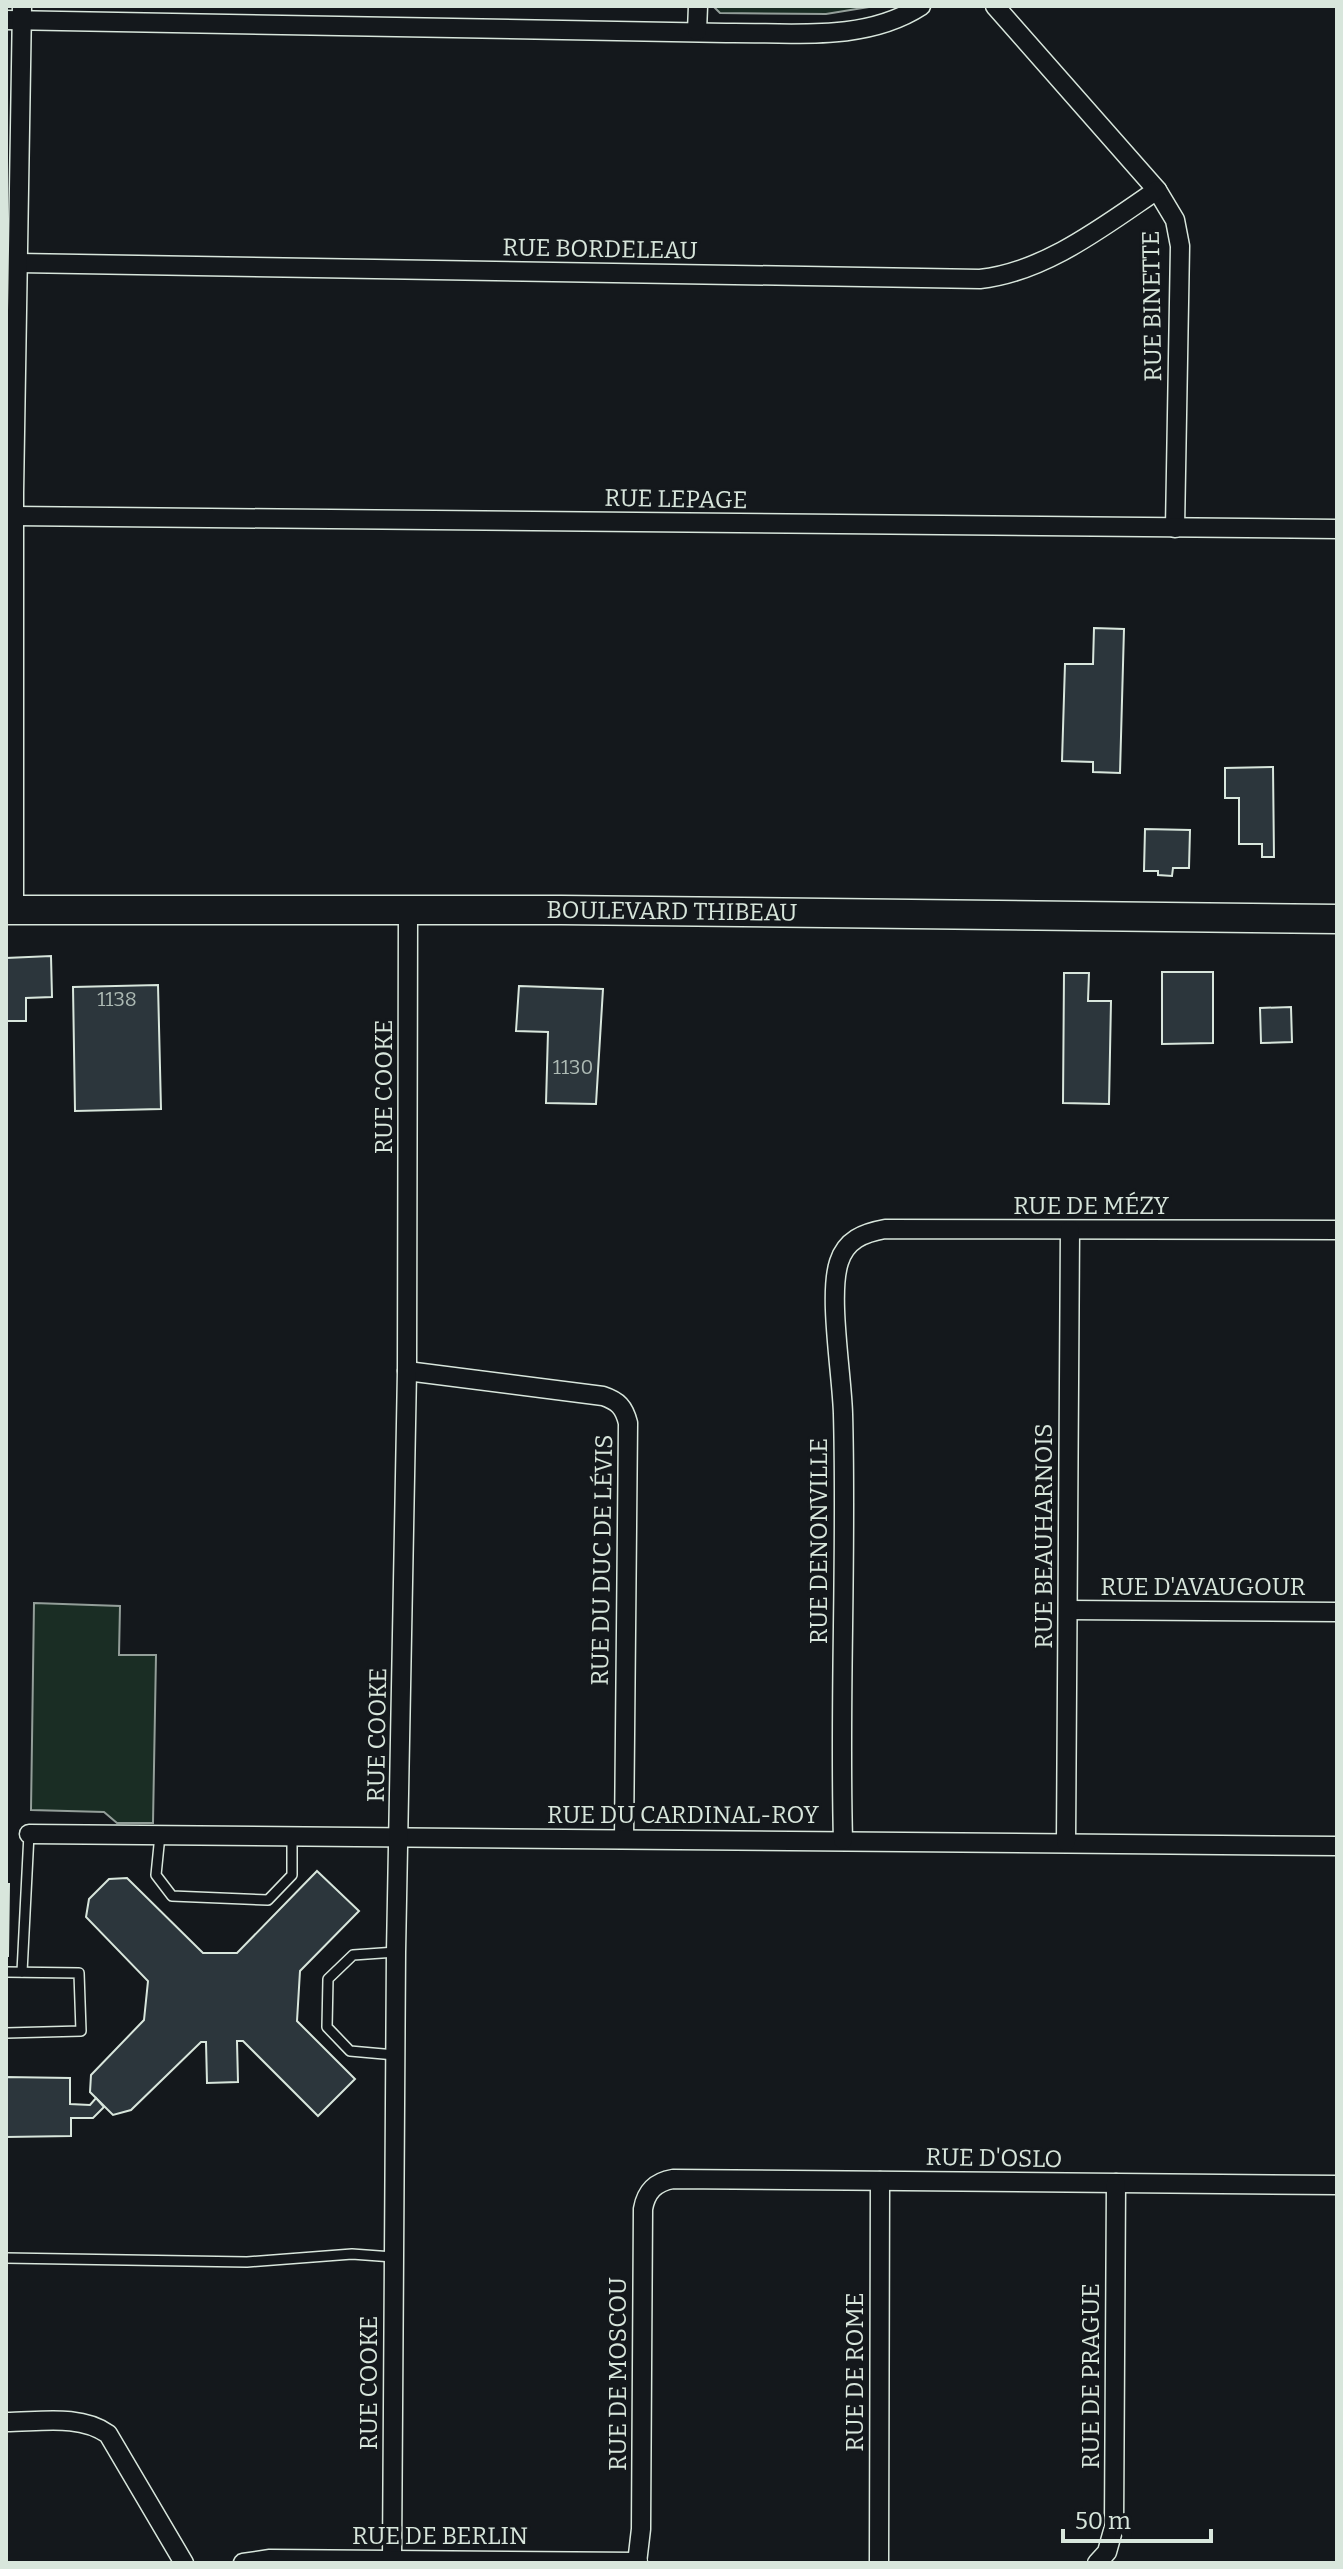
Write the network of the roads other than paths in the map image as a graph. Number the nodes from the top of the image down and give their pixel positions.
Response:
1 (698, 6) edge
2 (921, 6) edge
3 (995, 6) edge
4 (16, 16) edge
5 (697, 31) junction
6 (1157, 190) junction
7 (19, 263) junction
8 (14, 516) junction
9 (1175, 528) junction
10 (1337, 529) edge
11 (10, 910) edge
12 (408, 910) junction
13 (1337, 919) edge
14 (1070, 1230) junction
15 (1337, 1230) edge
16 (848, 1245) joint
17 (407, 1371) junction
18 (1068, 1610) junction
19 (1337, 1612) edge
20 (29, 1834) joint
21 (160, 1835) junction
22 (292, 1837) junction
23 (399, 1838) junction
24 (624, 1839) junction
25 (843, 1840) junction
26 (1066, 1842) junction
27 (1337, 1846) edge
28 (396, 1952) junction
29 (6, 1972) edge
30 (22, 1972) junction
31 (6, 2033) edge
32 (395, 2055) junction
33 (880, 2181) junction
34 (1116, 2183) junction
35 (1337, 2185) edge
36 (652, 2188) joint
37 (393, 2257) junction
38 (6, 2258) edge
39 (6, 2422) edge
40 (392, 2560) junction
41 (638, 2562) edge
42 (184, 2563) edge
43 (243, 2563) edge
44 (879, 2563) edge
45 (1097, 2563) edge

1 - 5 street
2 - 5 street
3 - 6 street, RUE BINETTE
4 - 5 street
4 - 7 street
6 - 7 street, RUE BORDELEAU
6 - 9 street, RUE BINETTE
7 - 8 street
8 - 9 street, RUE LEPAGE
8 - 11 street
9 - 10 street, RUE LEPAGE
11 - 12 main road, BOULEVARD THIBEAU
12 - 13 main road, BOULEVARD THIBEAU
12 - 17 street, RUE COOKE
14 - 15 street, RUE DE MÉZY
14 - 16 street, RUE DE MÉZY
14 - 18 street, RUE BEAUHARNOIS
16 - 25 street, RUE DENONVILLE
17 - 23 street, RUE COOKE
17 - 24 street, RUE DU DUC DE LÉVIS
18 - 19 street, RUE D'AVAUGOUR
18 - 26 street, RUE BEAUHARNOIS
20 - 21 street, RUE DU CARDINAL-ROY
20 - 30 lane
21 - 22 street, RUE DU CARDINAL-ROY
21 - 22 lane
22 - 23 street, RUE DU CARDINAL-ROY
23 - 24 street, RUE DU CARDINAL-ROY
23 - 28 street, RUE COOKE
24 - 25 street, RUE DU CARDINAL-ROY
25 - 26 street, RUE DU CARDINAL-ROY
26 - 27 street, RUE DU CARDINAL-ROY
28 - 32 street, RUE COOKE
28 - 32 lane
29 - 30 lane
30 - 31 lane
32 - 37 street, RUE COOKE
33 - 34 street, RUE D'OSLO
33 - 36 street, RUE D'OSLO
33 - 44 street, RUE DE ROME
34 - 35 street, RUE D'OSLO
34 - 45 street, RUE DE PRAGUE
36 - 41 street, RUE DE MOSCOU
37 - 38 lane
37 - 40 street, RUE COOKE
39 - 42 street
40 - 41 street, RUE DE BERLIN
40 - 43 street, RUE DE BERLIN

